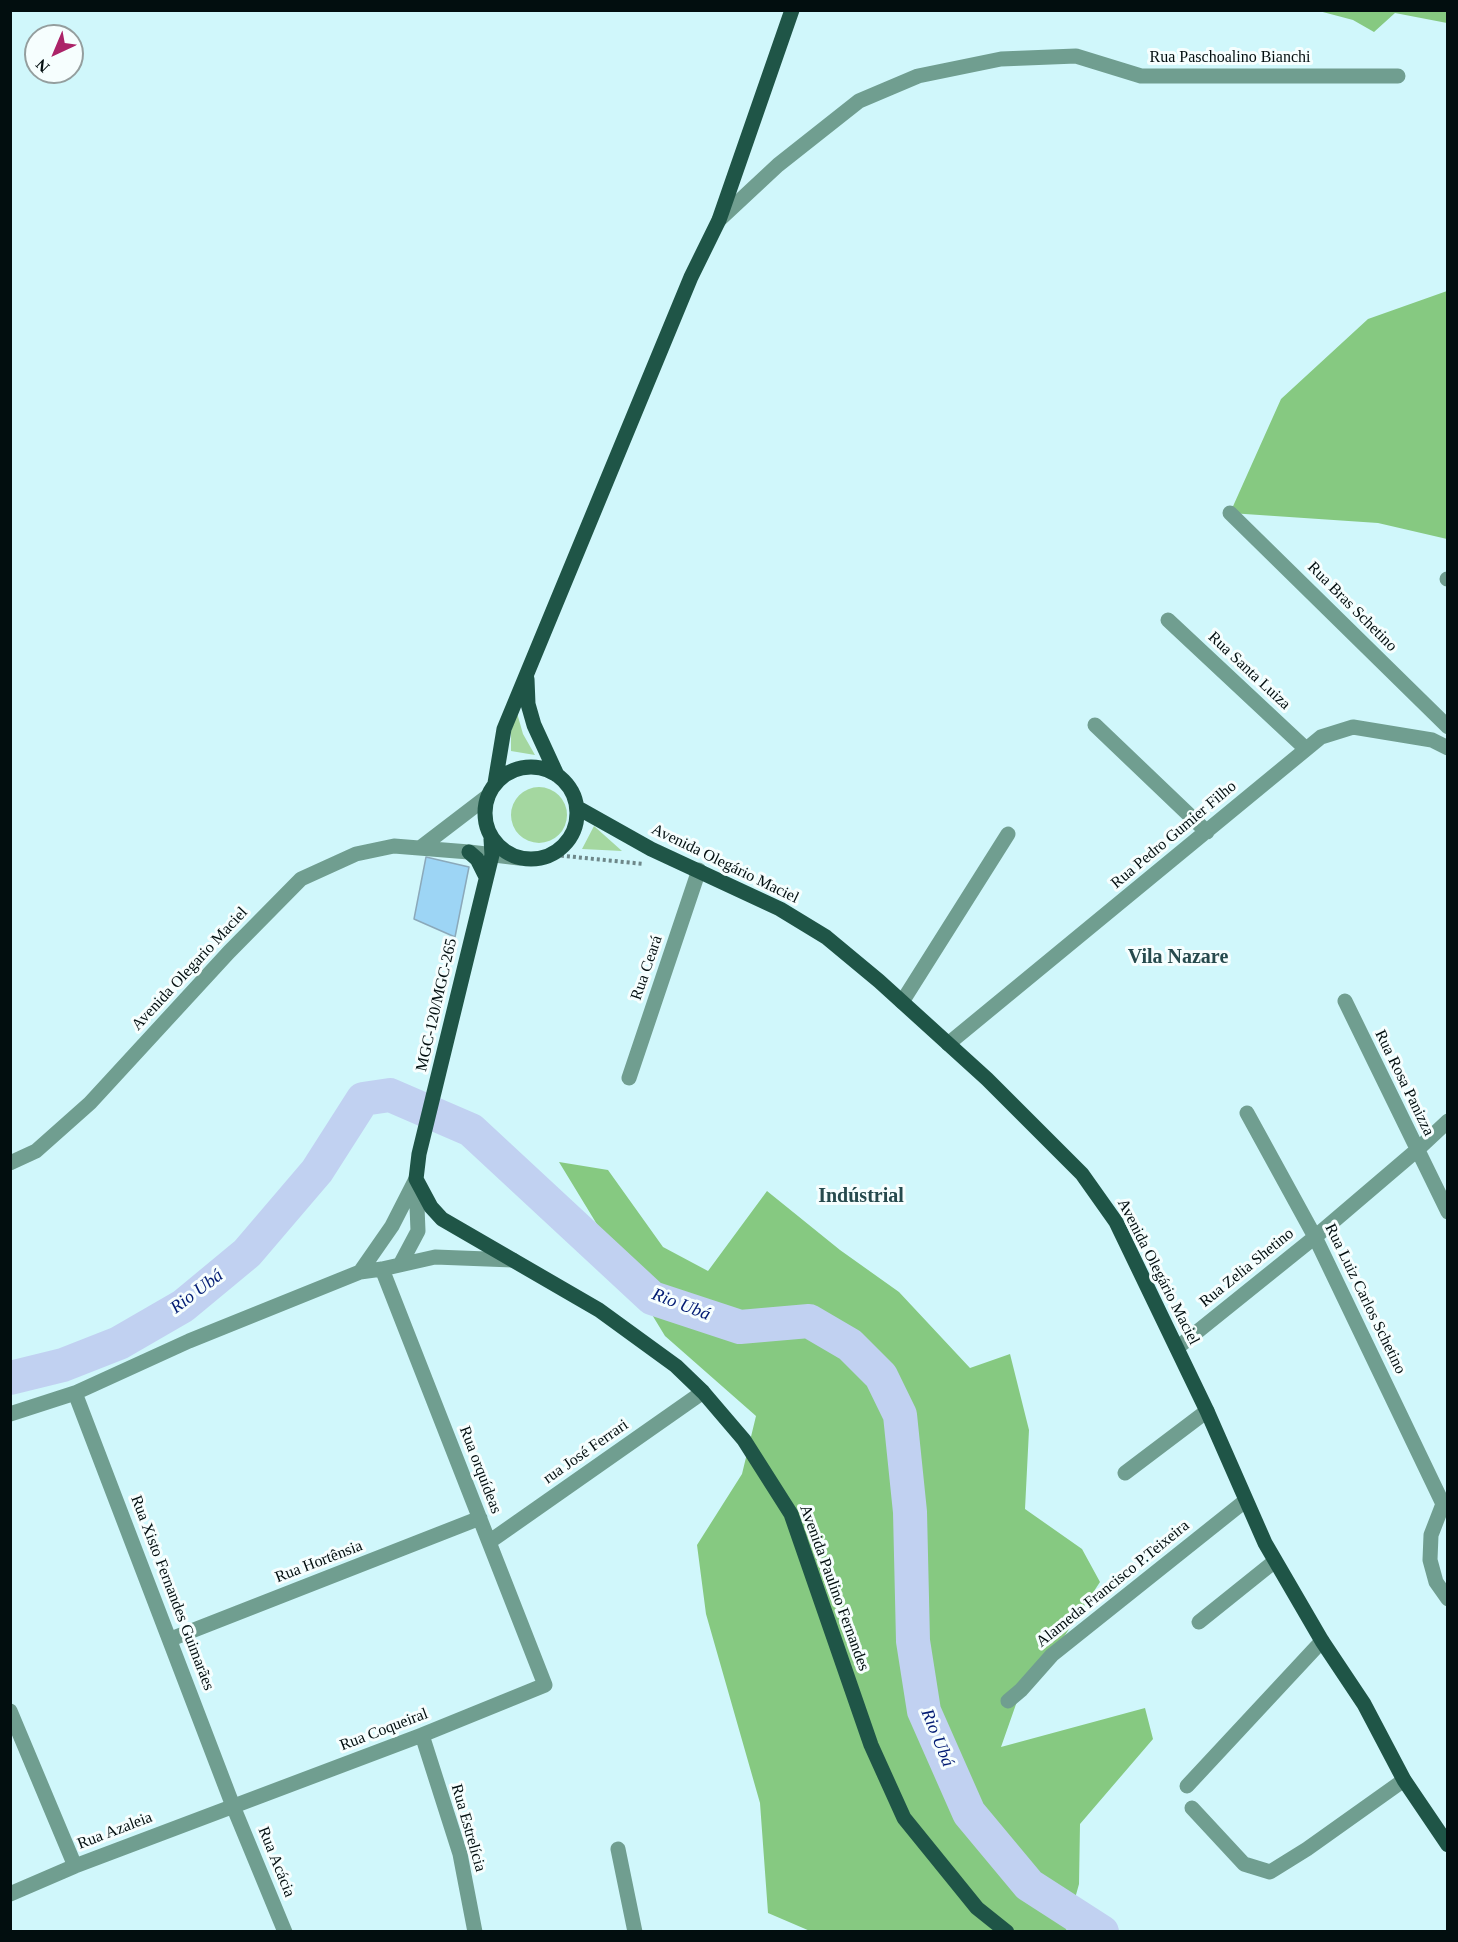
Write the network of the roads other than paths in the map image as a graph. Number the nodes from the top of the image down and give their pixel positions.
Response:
1 (792, 10) edge
2 (1398, 76) dead end
3 (719, 220) junction
4 (1230, 513) dead end
5 (1168, 620) dead end
6 (527, 670) junction
7 (1095, 725) dead end
8 (1448, 727) edge
9 (1448, 748) edge
10 (1306, 749) junction
11 (557, 775) junction
12 (492, 789) junction
13 (578, 808) junction
14 (1207, 832) junction
15 (1008, 834) dead end
16 (491, 839) junction
17 (420, 848) junction
18 (469, 852) junction
19 (492, 855) junction
20 (513, 857) junction
21 (699, 870) junction
22 (486, 876) junction
23 (1344, 1001) dead end
24 (902, 1002) junction
25 (948, 1044) junction
26 (629, 1078) dead end
27 (1247, 1113) dead end
28 (1448, 1121) edge
29 (1417, 1150) junction
30 (10, 1163) edge
31 (416, 1179) junction
32 (1448, 1212) edge
33 (1315, 1237) junction
34 (513, 1260) junction
35 (401, 1263) junction
36 (382, 1269) junction
37 (360, 1272) junction
38 (1177, 1348) junction
39 (703, 1392) junction
40 (75, 1393) junction
41 (1207, 1411) junction
42 (10, 1414) edge
43 (1125, 1473) dead end
44 (1245, 1501) junction
45 (1445, 1502) edge
46 (480, 1518) junction
47 (489, 1542) junction
48 (1275, 1561) junction
49 (1448, 1599) edge
50 (1199, 1622) dead end
51 (171, 1639) junction
52 (1322, 1641) junction
53 (546, 1685) joint
54 (1008, 1701) dead end
55 (10, 1711) edge
56 (422, 1736) junction
57 (1404, 1780) junction
58 (1187, 1786) dead end
59 (233, 1806) junction
60 (1192, 1808) dead end
61 (1447, 1841) edge
62 (618, 1849) dead end
63 (75, 1866) junction
64 (10, 1894) edge
65 (285, 1932) edge
66 (475, 1932) edge
67 (635, 1932) edge
68 (1007, 1932) edge

1 - 3 main road
2 - 3 street, Rua Paschoalino Bianchi
3 - 6 main road
4 - 8 street, Rua Bras Schetino
5 - 10 street, Rua Santa Luiza
6 - 11 main road
6 - 12 main road
7 - 14 street
9 - 10 street, Rua Pedro Gumier Filho
10 - 14 street, Rua Pedro Gumier Filho
11 - 12 main road
11 - 13 main road
12 - 16 main road
12 - 17 street
13 - 20 main road
13 - 21 main road, Avenida Olegário Maciel
14 - 25 street, Rua Pedro Gumier Filho
15 - 24 street
16 - 19 main road, MGC-120/MGC-265
16 - 20 main road
17 - 18 street, Avenida Olegario Maciel
17 - 30 street, Avenida Olegario Maciel
18 - 19 street, Avenida Olegario Maciel
18 - 22 main road
19 - 20 street, Avenida Olegario Maciel
19 - 22 main road, MGC-120/MGC-265
20 - 22 main road
21 - 24 main road, Avenida Olegário Maciel
21 - 26 street, Rua Ceará
22 - 31 main road, MGC-120/MGC-265
23 - 29 street, Rua Rosa Panizza
24 - 25 main road, Avenida Olegário Maciel
25 - 38 main road, Avenida Olegário Maciel
27 - 33 street, Rua Luiz Carlos Schetino
28 - 29 street, Rua Zelia Shetino
29 - 32 street, Rua Rosa Panizza
29 - 33 street, Rua Zelia Shetino
31 - 34 main road, Avenida Paulino Fernandes
31 - 35 street
31 - 37 street
33 - 38 street, Rua Zelia Shetino
33 - 45 street, Rua Luiz Carlos Schetino
34 - 35 street, Avenida Paulino Fernandes
34 - 39 main road, Avenida Paulino Fernandes
35 - 36 street, Avenida Paulino Fernandes
36 - 37 street, Avenida Paulino Fernandes
36 - 46 street, Rua orquídeas
37 - 40 street, Avenida Paulino Fernandes
38 - 41 main road, Avenida Olegário Maciel
39 - 47 street, rua José Ferrari
39 - 68 main road, Avenida Paulino Fernandes
40 - 42 street, Avenida Paulino Fernandes
40 - 51 street, Rua Xisto Fernandes Guimarães
41 - 43 street
41 - 44 main road, Avenida Olegário Maciel
44 - 48 main road, Avenida Olegário Maciel
44 - 54 street, Alameda Francisco P.Teixeira
45 - 49 street
46 - 47 street, Rua orquídeas
46 - 51 street, Rua Hortênsia
47 - 53 street, Rua orquídeas
48 - 50 street
48 - 52 main road, Avenida Olegário Maciel
51 - 59 street, Rua Xisto Fernandes Guimarães
52 - 57 main road, Avenida Olegário Maciel
52 - 58 street
53 - 56 street, Rua Coqueiral
55 - 63 street
56 - 59 street, Rua Coqueiral
56 - 66 street, Rua Estrelícia
57 - 60 street
57 - 61 main road, Avenida Olegário Maciel
59 - 63 street, Rua Azaleia
59 - 65 street, Rua Acácia
62 - 67 street
63 - 64 street, Rua Azaleia

